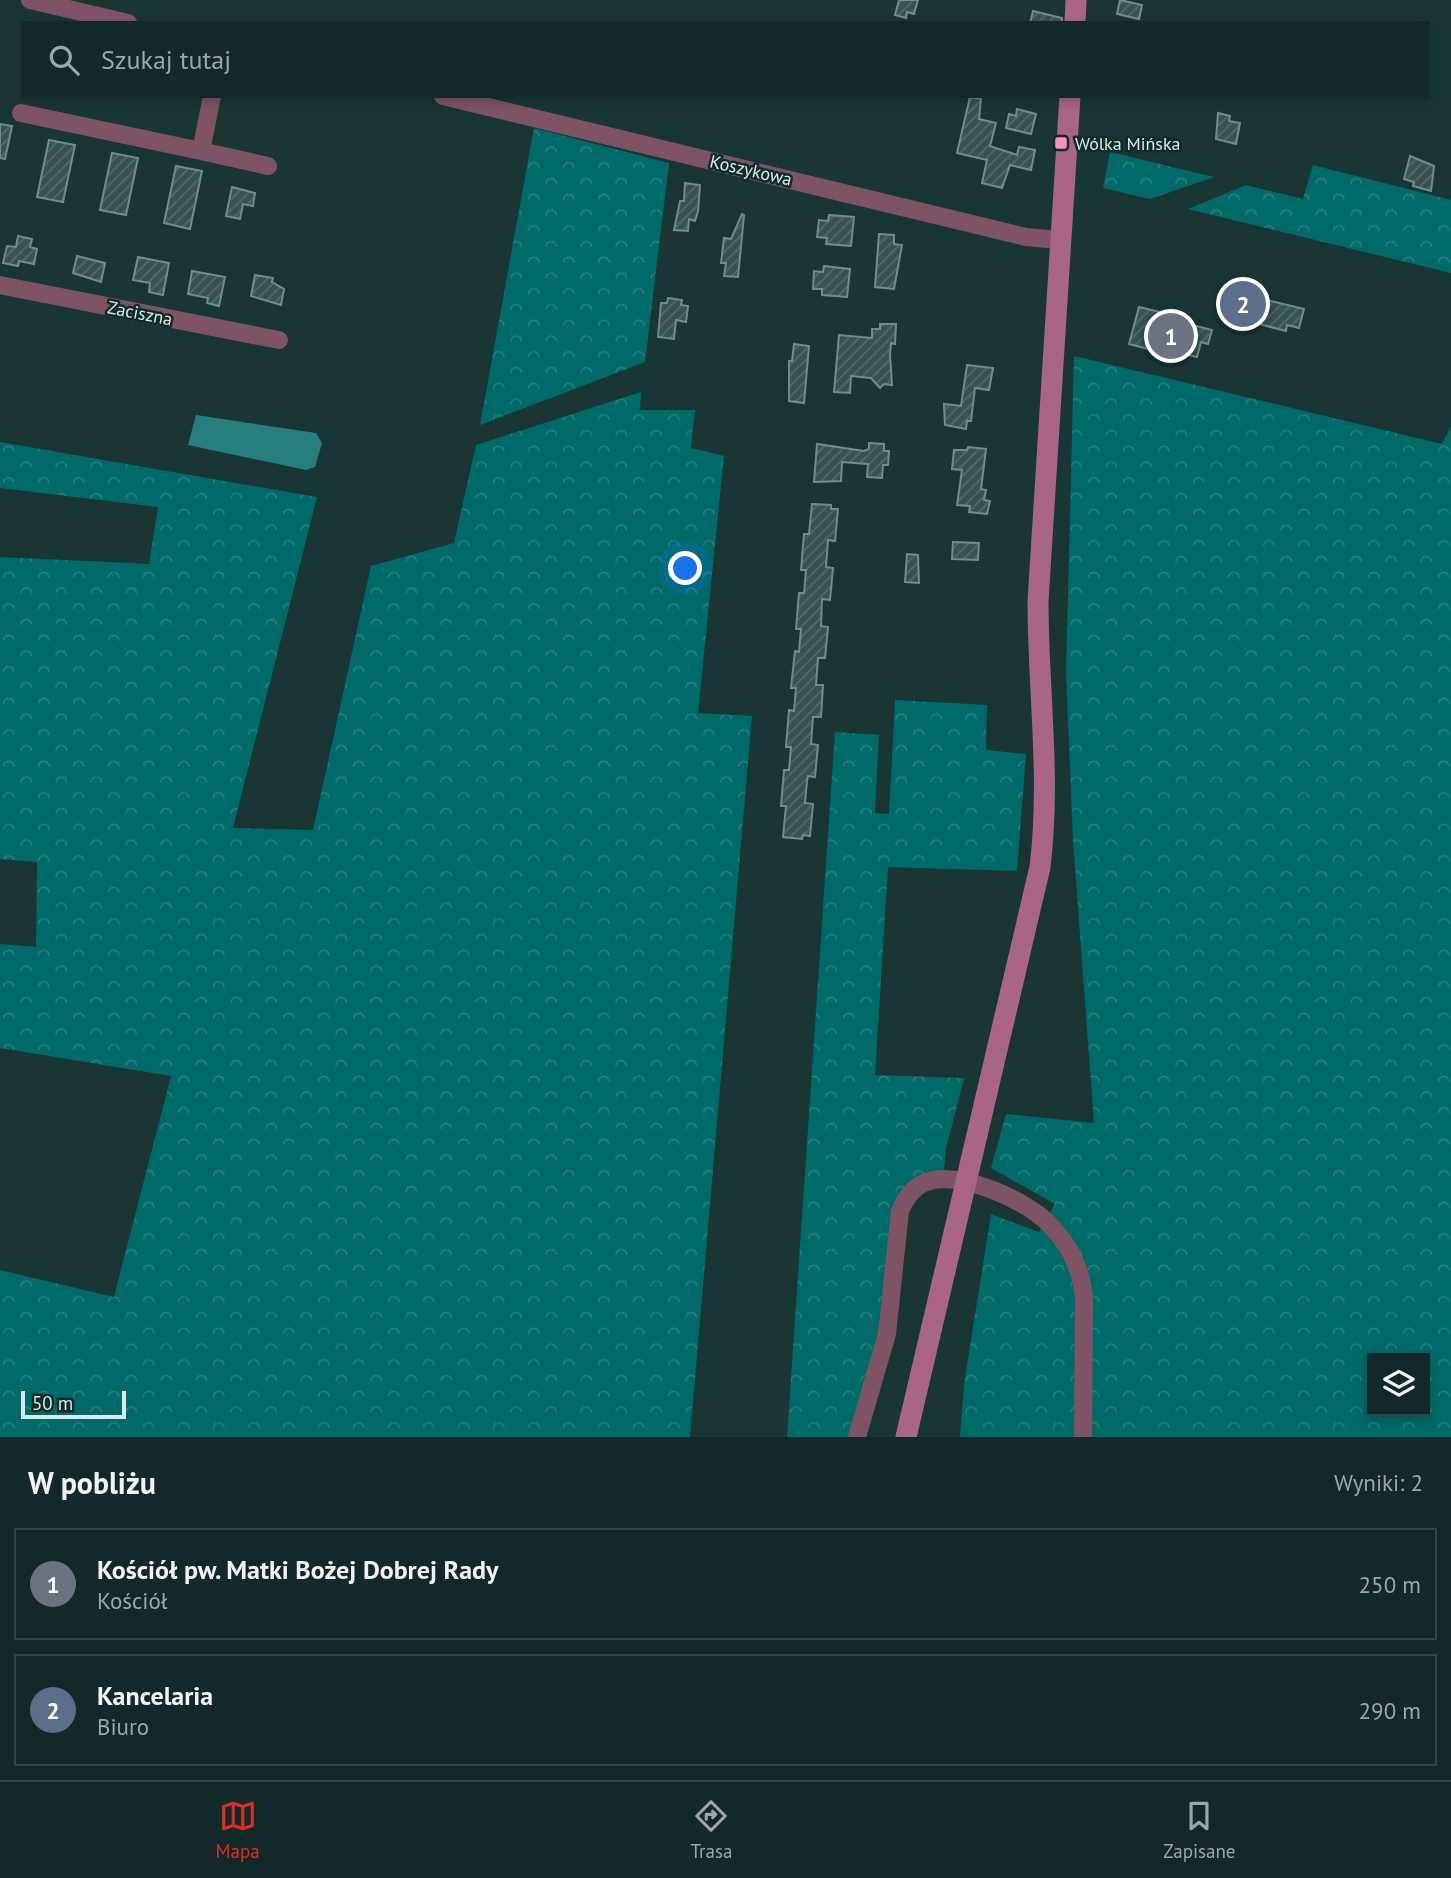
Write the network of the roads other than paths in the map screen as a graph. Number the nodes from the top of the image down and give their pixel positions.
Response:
1 (30, 0) edge
2 (1076, 0) edge
3 (119, 21) edge
4 (1074, 21) edge
5 (212, 98) edge
6 (451, 98) edge
7 (1070, 98) edge
8 (21, 113) dead end
9 (201, 151) junction
10 (268, 166) dead end
11 (1059, 240) junction
12 (0, 285) edge
13 (279, 340) dead end
14 (967, 1183) junction
15 (857, 1437) edge
16 (906, 1437) edge
17 (1083, 1437) edge

1 - 3 street
2 - 4 street
5 - 9 street
6 - 11 street, Koszykowa
7 - 11 street
8 - 9 street
9 - 10 street
11 - 14 street
12 - 13 street, Zaciszna
14 - 15 street
14 - 16 street
14 - 17 street

